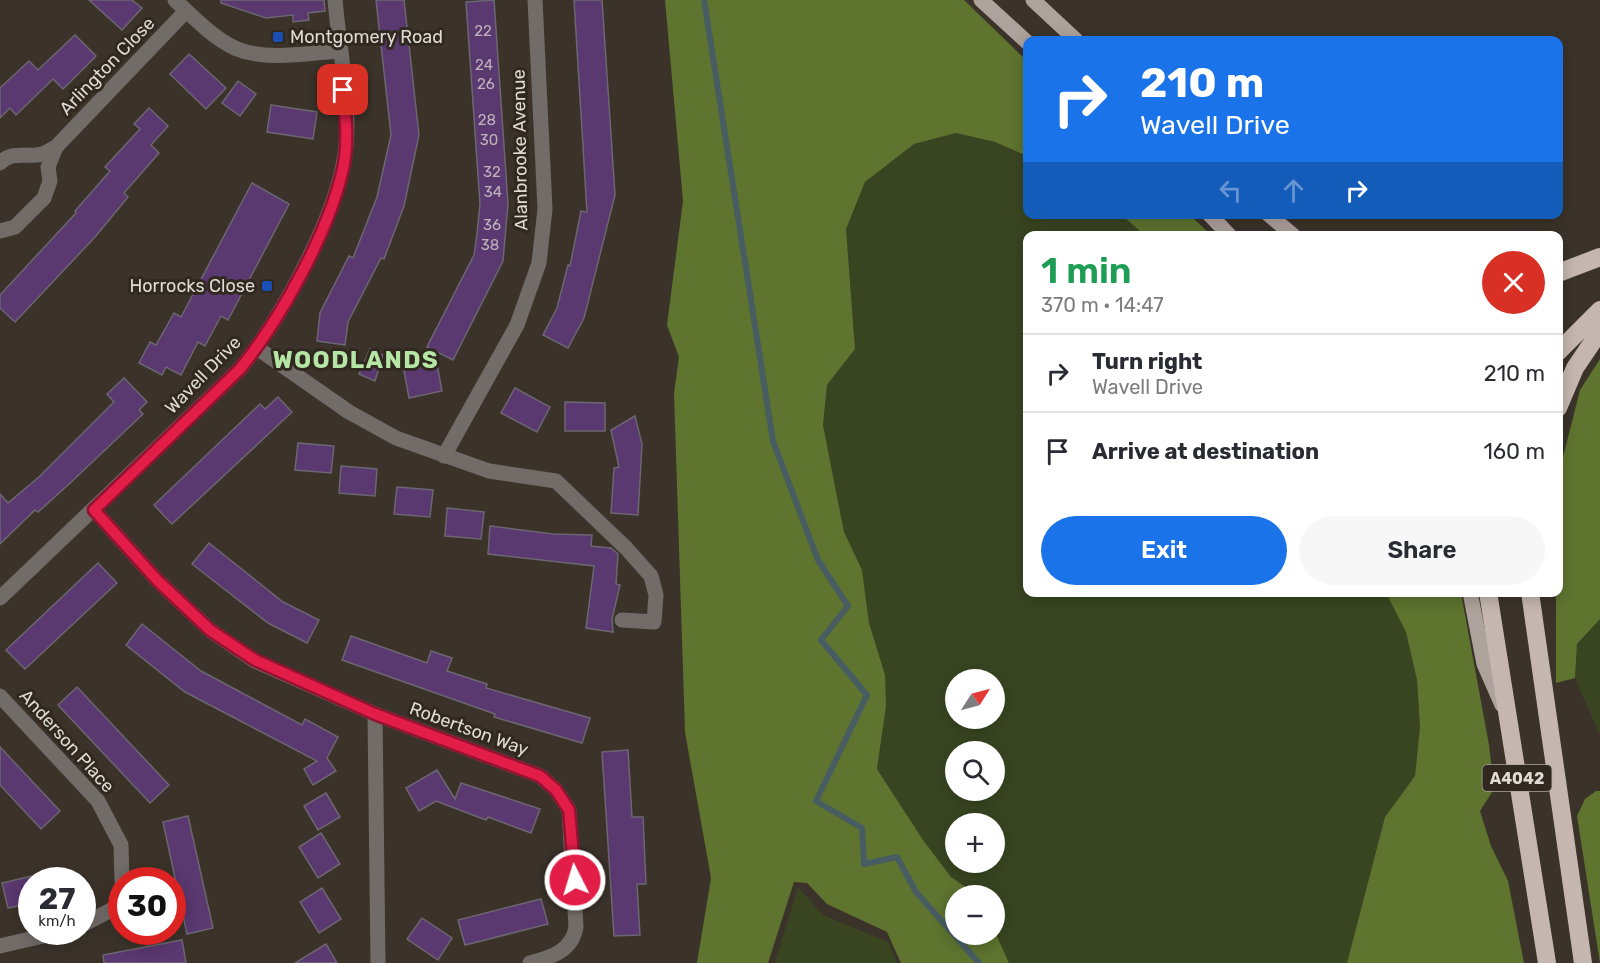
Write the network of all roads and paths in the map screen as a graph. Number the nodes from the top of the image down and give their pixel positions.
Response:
1 (335, 0) edge
2 (535, 0) edge
3 (981, 0) edge
4 (1033, 0) edge
5 (181, 5) edge
6 (1073, 36) edge
7 (1023, 38) edge
8 (339, 51) junction
9 (56, 147) junction
10 (0, 163) edge
11 (1214, 219) edge
12 (1274, 219) edge
13 (0, 231) edge
14 (1225, 231) edge
15 (1288, 231) edge
16 (1600, 257) edge
17 (1563, 271) edge
18 (1600, 310) edge
19 (1600, 331) edge
20 (1563, 347) edge
21 (257, 348) junction
22 (1563, 396) edge
23 (444, 456) junction
24 (94, 510) junction
25 (1471, 597) edge
26 (1489, 597) edge
27 (1531, 597) edge
28 (0, 598) edge
29 (622, 620) dead end
30 (0, 696) edge
31 (375, 714) junction
32 (1507, 716) junction
33 (122, 867) edge
34 (18, 942) edge
35 (0, 946) edge
36 (378, 963) edge
37 (530, 963) edge
38 (1547, 963) edge
39 (1583, 963) edge

1 - 8 street
2 - 23 street, Alanbrooke Avenue
3 - 7 main road
4 - 6 main road
5 - 8 street
5 - 9 street, Arlington Close
8 - 21 street, Wavell Drive
9 - 10 street
9 - 13 street
11 - 14 main road
12 - 15 main road
16 - 17 highway
18 - 20 highway
19 - 22 highway
21 - 23 street
21 - 24 street, Wavell Drive
23 - 29 street
24 - 28 street, Wavell Drive
24 - 31 street, Robertson Way
25 - 32 main road
26 - 32 highway, A4042
27 - 39 highway, A4042
30 - 33 street, Anderson Place
31 - 36 street
31 - 37 street, Robertson Way
32 - 38 highway, A4042
34 - 35 street

